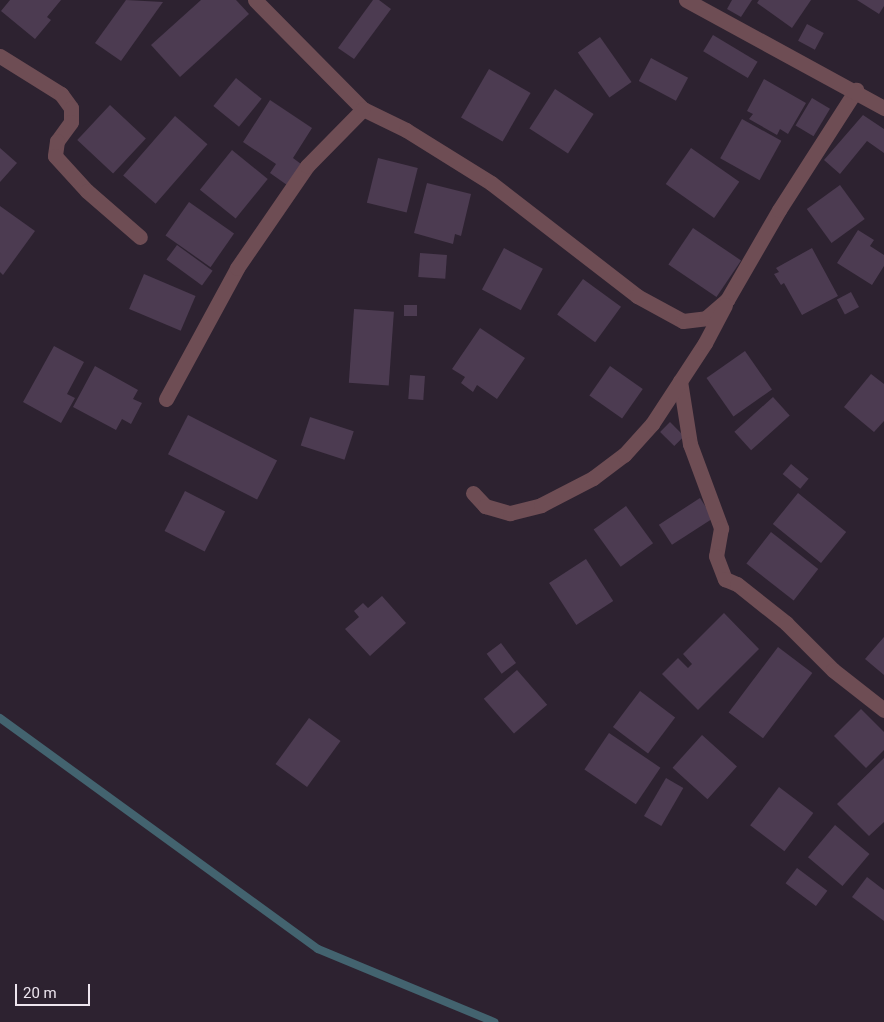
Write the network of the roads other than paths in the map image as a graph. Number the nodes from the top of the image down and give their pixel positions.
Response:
1 (255, 0) edge
2 (686, 0) edge
3 (0, 56) edge
4 (856, 90) junction
5 (884, 108) edge
6 (363, 109) junction
7 (140, 237) dead end
8 (728, 300) junction
9 (680, 381) junction
10 (166, 399) dead end
11 (473, 494) dead end
12 (884, 710) edge

1 - 6 street
2 - 4 street
3 - 7 street
4 - 5 street
4 - 8 street
6 - 8 street
6 - 10 street
8 - 9 street
9 - 11 street
9 - 12 street

